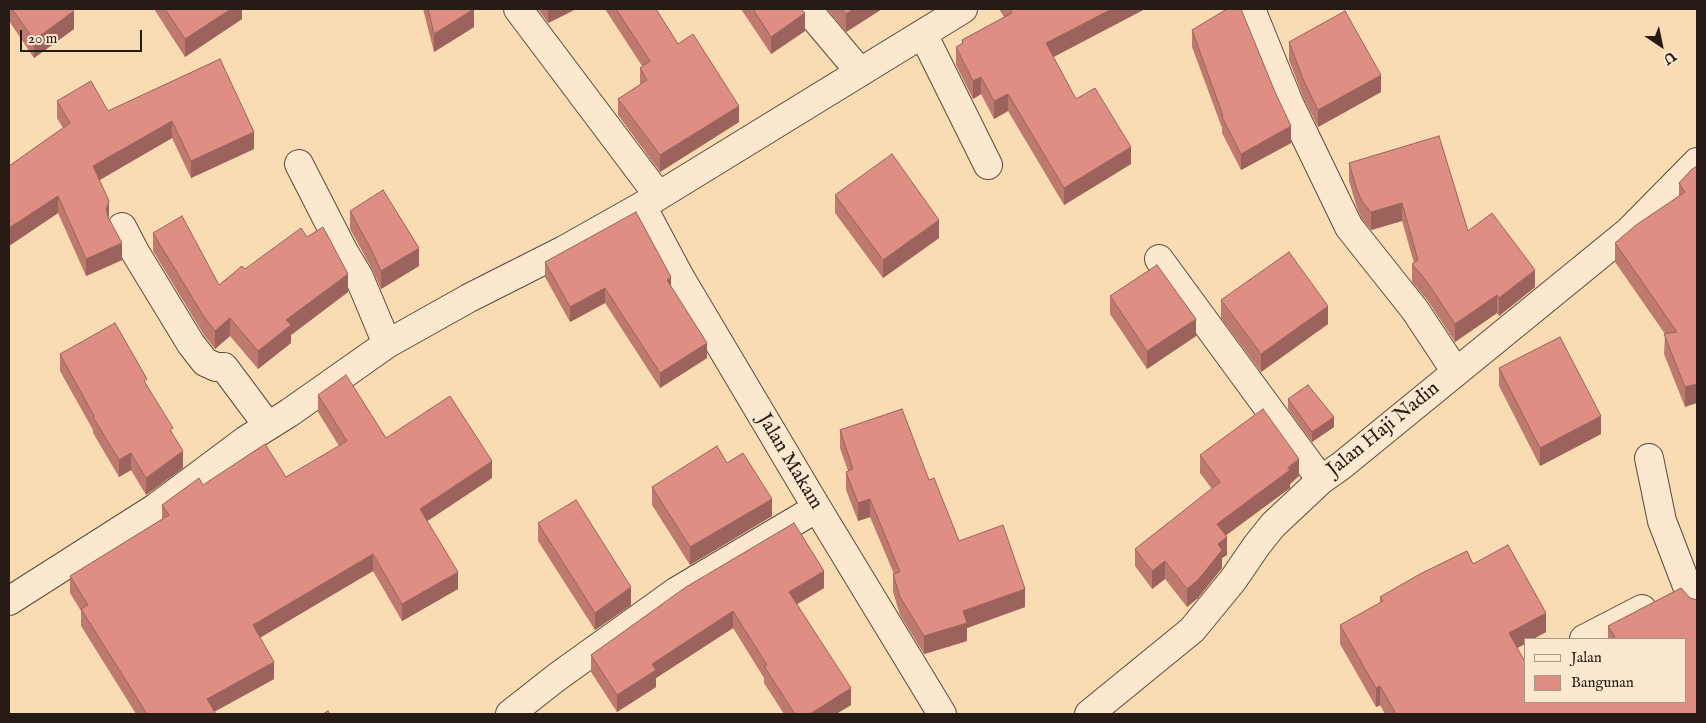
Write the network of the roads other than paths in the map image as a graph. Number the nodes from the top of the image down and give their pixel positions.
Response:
1 (518, 9) edge
2 (807, 9) edge
3 (963, 9) edge
4 (1251, 9) edge
5 (923, 34) junction
6 (860, 72) junction
7 (1697, 162) edge
8 (299, 164) dead end
9 (988, 165) dead end
10 (650, 200) junction
11 (122, 227) dead end
12 (1159, 259) dead end
13 (387, 344) junction
14 (1456, 372) junction
15 (268, 426) junction
16 (1649, 458) dead end
17 (1321, 480) junction
18 (816, 508) junction
19 (1692, 594) edge
20 (9, 602) edge
21 (1586, 638) edge
22 (510, 714) edge
23 (942, 714) edge
24 (1089, 714) edge

1 - 10 street, Jalan Makam
2 - 6 street
3 - 5 street
4 - 14 street
5 - 6 street
5 - 9 street
6 - 10 street
7 - 14 street, Jalan Haji Nadin
8 - 13 street
10 - 13 street
10 - 18 street, Jalan Makam
11 - 15 street
12 - 17 street
13 - 15 street
14 - 17 street, Jalan Haji Nadin
15 - 20 street
16 - 19 street
17 - 24 street, Jalan Haji Nadin
18 - 22 street
18 - 23 street, Jalan Makam
19 - 21 street

